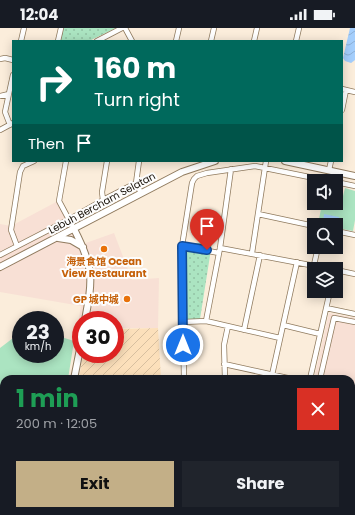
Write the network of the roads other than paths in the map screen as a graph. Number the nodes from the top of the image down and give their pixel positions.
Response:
1 (24, 28) edge
2 (62, 28) edge
3 (124, 28) edge
4 (179, 28) edge
5 (214, 28) edge
6 (257, 28) edge
7 (299, 28) edge
8 (21, 40) edge
9 (58, 40) edge
10 (99, 40) edge
11 (131, 40) edge
12 (176, 40) edge
13 (211, 40) edge
14 (254, 40) edge
15 (296, 40) edge
16 (0, 59) edge
17 (12, 60) edge
18 (12, 80) edge
19 (344, 90) edge
20 (355, 92) edge
21 (9, 94) junction
22 (0, 96) edge
23 (343, 100) edge
24 (12, 124) edge
25 (0, 130) edge
26 (32, 162) edge
27 (66, 162) edge
28 (107, 162) edge
29 (139, 162) edge
30 (212, 162) edge
31 (266, 162) edge
32 (290, 162) edge
33 (331, 162) edge
34 (265, 168) junction
35 (231, 169) junction
36 (329, 170) junction
37 (355, 176) edge
38 (307, 177) edge
39 (136, 183) junction
40 (343, 183) edge
41 (355, 186) edge
42 (141, 193) junction
43 (103, 200) junction
44 (258, 214) junction
45 (68, 220) junction
46 (307, 224) edge
47 (74, 229) junction
48 (343, 232) edge
49 (355, 235) edge
50 (58, 238) junction
51 (17, 246) junction
52 (182, 246) junction
53 (83, 247) junction
54 (219, 250) junction
55 (252, 253) junction
56 (0, 255) edge
57 (260, 255) junction
58 (297, 262) junction
59 (307, 264) edge
60 (0, 267) edge
61 (343, 271) edge
62 (355, 274) edge
63 (328, 298) edge
64 (326, 308) junction
65 (87, 311) edge
66 (355, 314) edge
67 (206, 321) junction
68 (183, 322) junction
69 (355, 322) edge
70 (283, 325) junction
71 (228, 326) junction
72 (322, 327) junction
73 (331, 329) junction
74 (244, 330) junction
75 (320, 334) junction
76 (280, 338) junction
77 (77, 363) edge
78 (224, 364) junction
79 (75, 375) edge
80 (184, 375) edge
81 (225, 375) edge
82 (272, 375) joint
83 (311, 375) edge
84 (321, 375) edge

1 - 8 street
2 - 9 street
3 - 10 street
3 - 11 street
4 - 12 street
5 - 13 street
6 - 14 street
7 - 15 street
16 - 17 street
18 - 21 street
19 - 20 street
19 - 23 street
21 - 22 street
21 - 24 street
24 - 25 street
26 - 51 street
27 - 45 street
28 - 43 street
29 - 39 street
30 - 42 street, Lebuh Bercham Selatan
31 - 34 street
32 - 36 street
33 - 36 street
34 - 35 street
34 - 38 street
34 - 44 street
35 - 52 street
35 - 54 street
36 - 37 street
39 - 42 street
39 - 43 street
40 - 41 street
42 - 47 street, Lebuh Bercham Selatan
43 - 45 street
44 - 46 street
44 - 55 street
45 - 47 street
45 - 51 street
47 - 50 street, Lebuh Bercham Selatan
47 - 53 street
48 - 49 street
50 - 53 street
50 - 60 street, Lebuh Bercham Selatan
51 - 56 street
52 - 54 street
52 - 68 street
53 - 65 street
54 - 55 street
54 - 67 street
55 - 57 street
57 - 58 street
57 - 74 street
58 - 59 street
58 - 70 street
61 - 62 street
63 - 64 street
64 - 66 street
64 - 72 street
67 - 68 street
67 - 71 street
68 - 80 street
69 - 73 street
70 - 75 street
70 - 76 street
71 - 74 street
71 - 78 street
72 - 73 street
72 - 75 street
73 - 84 street
74 - 76 street
75 - 83 street
76 - 82 street
77 - 79 street
78 - 81 street
78 - 82 street

